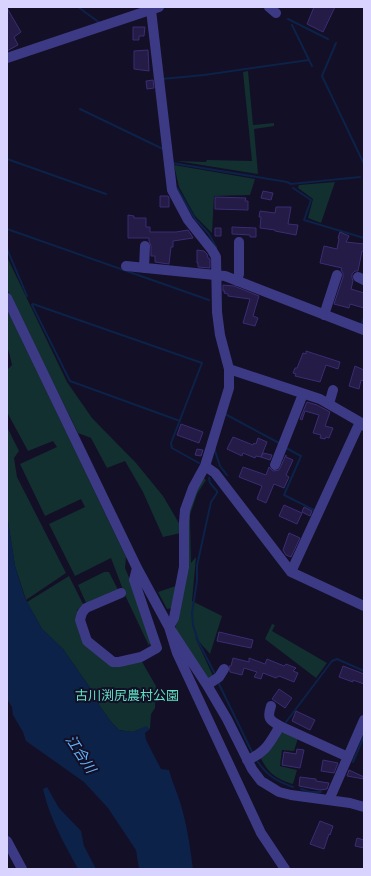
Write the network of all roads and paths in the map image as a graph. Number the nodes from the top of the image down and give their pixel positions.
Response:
1 (155, 8) edge
2 (7, 58) edge
3 (240, 242) dead end
4 (145, 246) dead end
5 (126, 266) dead end
6 (144, 268) junction
7 (216, 275) junction
8 (337, 275) dead end
9 (237, 281) junction
10 (7, 298) edge
11 (324, 315) junction
12 (364, 330) edge
13 (229, 369) junction
14 (333, 390) dead end
15 (303, 394) junction
16 (329, 404) junction
17 (362, 424) edge
18 (275, 465) dead end
19 (204, 466) junction
20 (137, 568) junction
21 (292, 570) junction
22 (121, 593) dead end
23 (364, 606) edge
24 (169, 627) junction
25 (271, 706) dead end
26 (364, 720) edge
27 (280, 726) junction
28 (348, 757) junction
29 (252, 758) junction
30 (329, 800) junction
31 (364, 807) edge
32 (7, 841) edge
33 (22, 869) edge
34 (285, 869) edge

1 - 2 street
1 - 7 street
3 - 9 street
4 - 6 street
5 - 6 street
6 - 7 street
7 - 9 street
7 - 13 street
8 - 11 street
9 - 11 street
10 - 20 street
11 - 12 street
13 - 15 street
13 - 19 street
14 - 16 street
15 - 16 street
15 - 18 street
16 - 17 street
17 - 21 street
19 - 21 street
19 - 24 street
20 - 22 street
20 - 24 street
21 - 23 street
24 - 29 street
24 - 34 street
25 - 27 street
26 - 28 street
27 - 28 street
27 - 29 street
28 - 30 street
29 - 30 street
30 - 31 street
32 - 33 street

